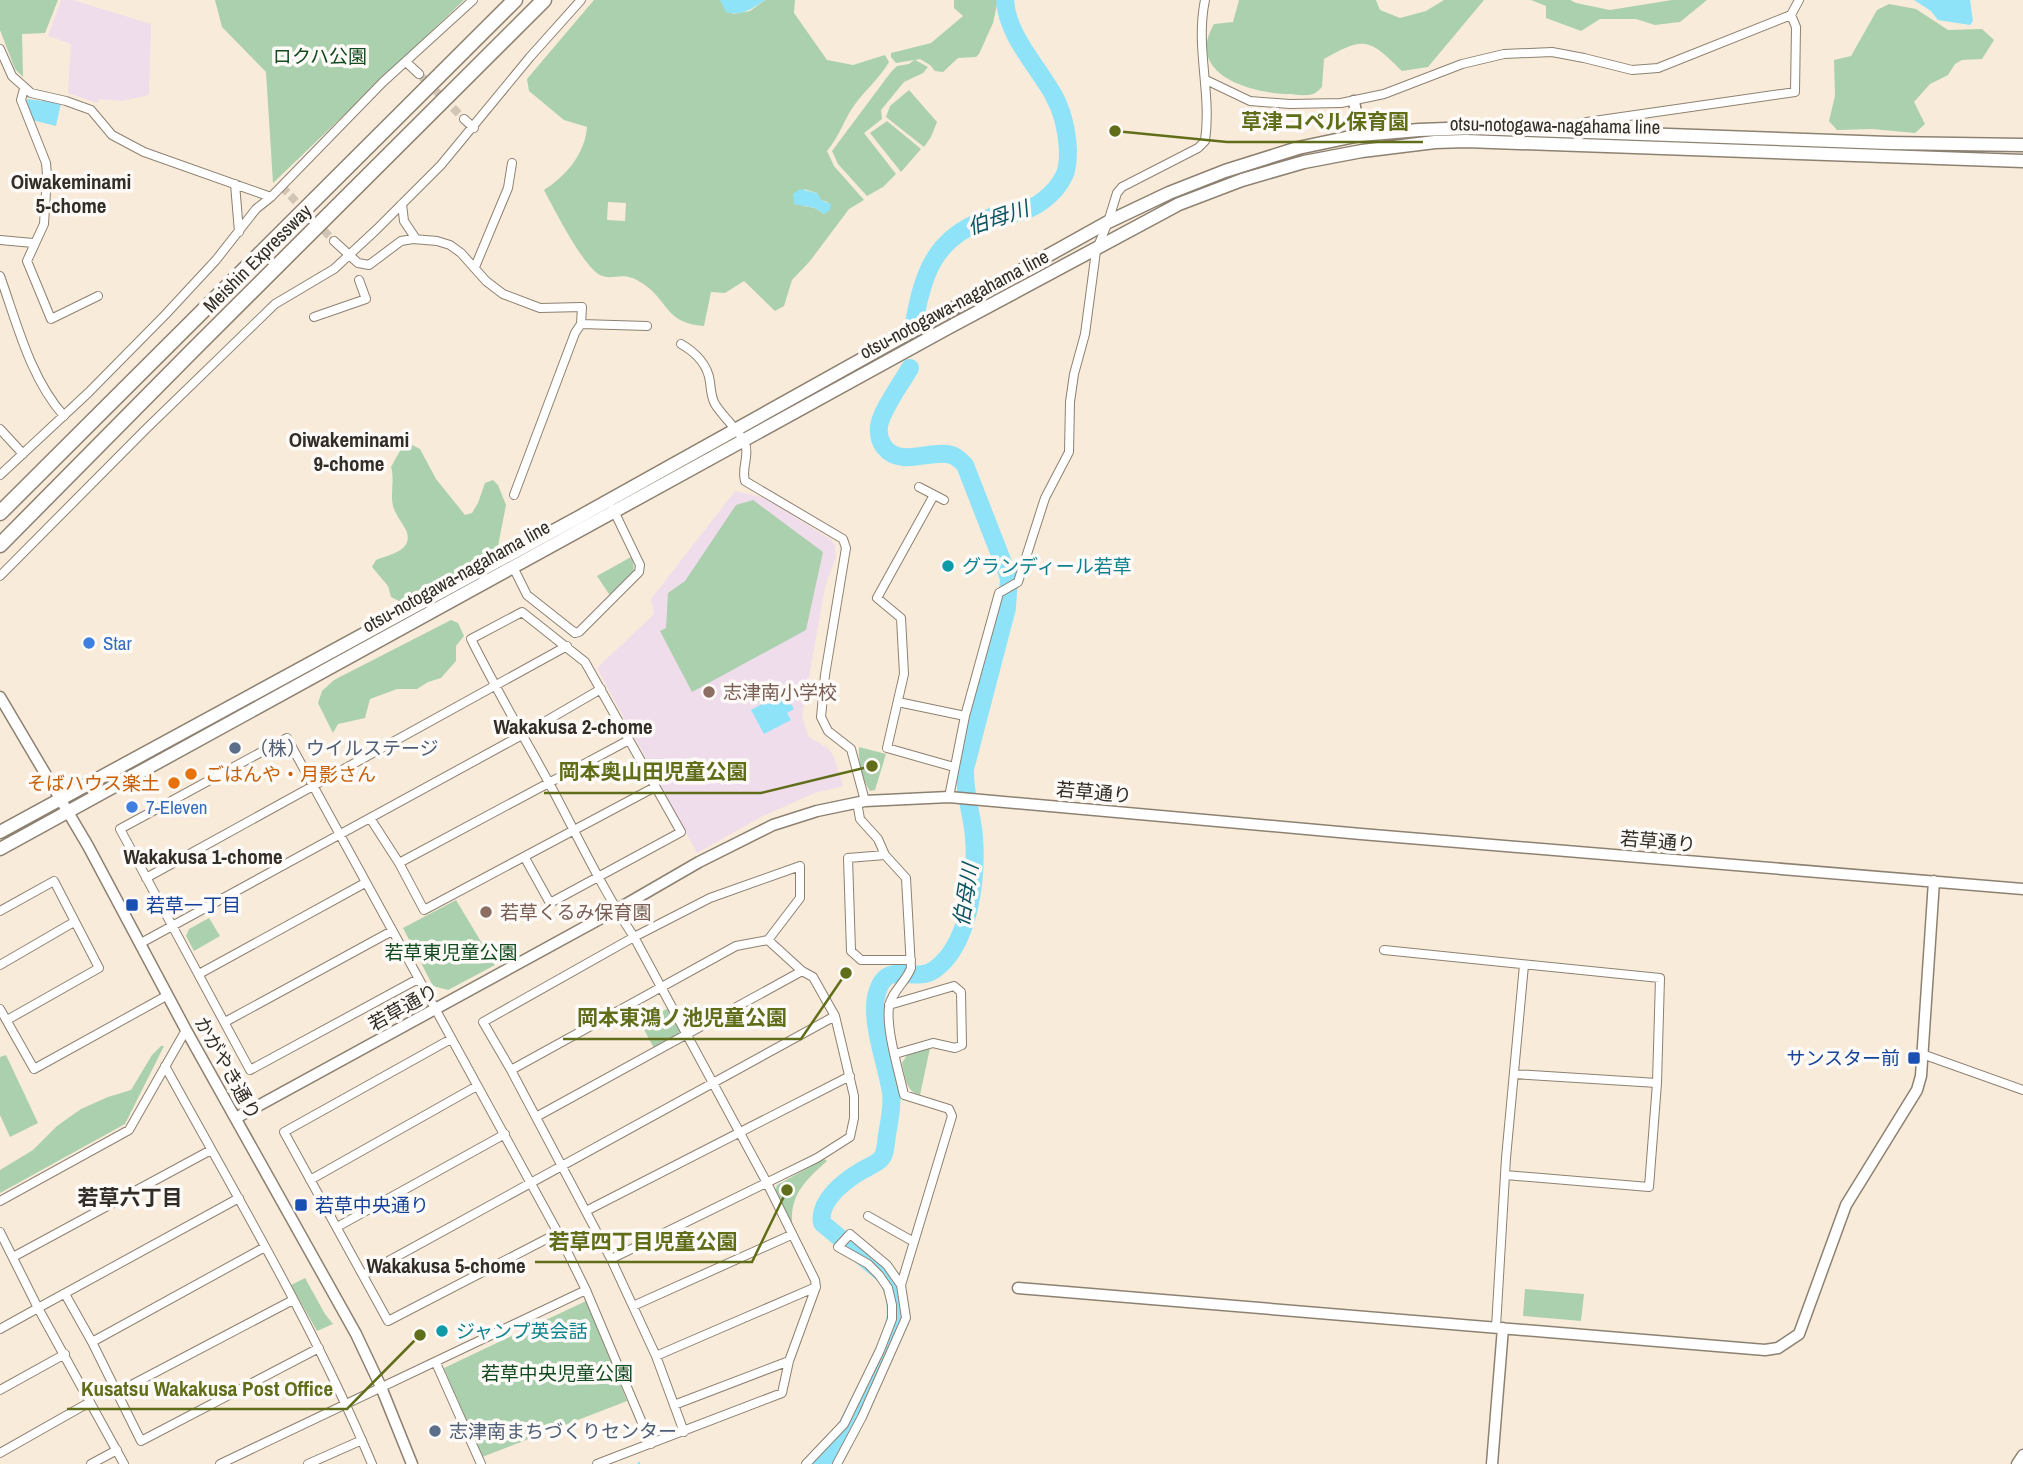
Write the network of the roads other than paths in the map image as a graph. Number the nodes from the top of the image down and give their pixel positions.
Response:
1 (473, 0) edge
2 (515, 0) edge
3 (544, 0) edge
4 (581, 0) edge
5 (1205, 0) edge
6 (1799, 0) edge
7 (1791, 15) junction
8 (0, 49) edge
9 (406, 62) junction
10 (419, 74) tunnel mouth
11 (1206, 80) junction
12 (24, 89) junction
13 (1354, 101) junction
14 (464, 118) tunnel mouth
15 (474, 128) junction
16 (1572, 131) junction
17 (1360, 135) junction
18 (2023, 145) edge
19 (2023, 161) edge
20 (512, 163) dead end
21 (235, 184) junction
22 (271, 197) junction
23 (402, 204) junction
24 (1108, 222) junction
25 (239, 232) junction
26 (416, 239) junction
27 (0, 240) edge
28 (334, 241) tunnel mouth
29 (33, 243) junction
30 (1096, 251) junction
31 (349, 255) junction
32 (475, 267) junction
33 (0, 276) edge
34 (359, 281) dead end
35 (98, 296) dead end
36 (314, 317) dead end
37 (581, 324) junction
38 (647, 326) dead end
39 (681, 344) dead end
40 (64, 416) junction
41 (0, 429) edge
42 (733, 430) junction
43 (744, 440) junction
44 (23, 454) junction
45 (0, 475) edge
46 (919, 487) dead end
47 (514, 495) dead end
48 (934, 495) junction
49 (944, 500) dead end
50 (611, 506) junction
51 (0, 513) edge
52 (0, 545) edge
53 (513, 567) junction
54 (0, 576) edge
55 (567, 646) junction
56 (495, 688) junction
57 (601, 688) junction
58 (0, 696) edge
59 (898, 702) junction
60 (965, 716) junction
61 (522, 735) junction
62 (629, 740) junction
63 (954, 767) junction
64 (549, 783) junction
65 (314, 786) junction
66 (655, 787) junction
67 (954, 797) junction
68 (62, 799) junction
69 (861, 801) junction
70 (69, 812) junction
71 (370, 818) junction
72 (572, 831) junction
73 (0, 832) edge
74 (339, 834) junction
75 (0, 849) edge
76 (886, 855) junction
77 (525, 858) junction
78 (399, 863) junction
79 (599, 876) junction
80 (146, 878) junction
81 (1934, 881) junction
82 (366, 883) junction
83 (2023, 890) edge
84 (617, 910) junction
85 (0, 911) edge
86 (74, 922) junction
87 (172, 926) junction
88 (392, 931) junction
89 (634, 937) junction
90 (768, 940) junction
91 (141, 943) junction
92 (1384, 950) dead end
93 (911, 964) junction
94 (0, 965) edge
95 (1524, 965) junction
96 (802, 971) junction
97 (199, 974) junction
98 (418, 979) junction
99 (660, 987) junction
100 (168, 995) junction
101 (889, 1005) junction
102 (0, 1009) edge
103 (435, 1009) junction
104 (835, 1016) junction
105 (7, 1020) junction
106 (225, 1022) junction
107 (186, 1030) junction
108 (685, 1034) junction
109 (452, 1038) junction
110 (895, 1054) junction
111 (1922, 1054) junction
112 (165, 1066) junction
113 (511, 1070) junction
114 (1514, 1074) junction
115 (850, 1076) junction
116 (713, 1083) junction
117 (1657, 1083) junction
118 (477, 1086) junction
119 (2023, 1090) edge
120 (536, 1117) junction
121 (236, 1118) junction
122 (739, 1132) junction
123 (505, 1134) junction
124 (211, 1150) junction
125 (561, 1166) junction
126 (1505, 1175) junction
127 (310, 1180) junction
128 (531, 1183) junction
129 (767, 1183) junction
130 (239, 1198) junction
131 (0, 1201) edge
132 (586, 1211) junction
133 (868, 1216) dead end
134 (337, 1227) junction
135 (0, 1232) edge
136 (558, 1233) junction
137 (791, 1235) junction
138 (914, 1242) junction
139 (265, 1247) junction
140 (13, 1257) junction
141 (611, 1259) junction
142 (363, 1275) junction
143 (901, 1286) junction
144 (816, 1287) junction
145 (1018, 1289) dead end
146 (586, 1290) junction
147 (65, 1294) junction
148 (293, 1300) junction
149 (633, 1306) junction
150 (38, 1308) junction
151 (1500, 1327) junction
152 (0, 1329) edge
153 (92, 1342) junction
154 (319, 1348) junction
155 (65, 1354) junction
156 (656, 1356) junction
157 (789, 1361) junction
158 (436, 1363) junction
159 (381, 1387) junction
160 (0, 1390) edge
161 (118, 1392) junction
162 (90, 1402) junction
163 (347, 1403) junction
164 (674, 1405) junction
165 (684, 1432) junction
166 (362, 1440) junction
167 (651, 1444) junction
168 (117, 1450) junction
169 (0, 1453) edge
170 (2023, 1455) edge
171 (91, 1464) edge
172 (124, 1464) edge
173 (220, 1464) edge
174 (308, 1464) edge
175 (372, 1464) edge
176 (412, 1464) edge
177 (481, 1464) edge
178 (597, 1464) edge
179 (806, 1464) edge
180 (837, 1464) edge
181 (1492, 1464) edge
182 (2017, 1464) edge

1 - 9 street
2 - 51 highway, Meishin Expressway
3 - 52 highway, Meishin Expressway
4 - 15 street
5 - 11 street
6 - 7 street
7 - 13 street
7 - 16 street
8 - 12 street
9 - 10 street
9 - 22 street
11 - 13 street
11 - 24 street
12 - 21 street
12 - 29 street
13 - 17 street
14 - 15 street
15 - 23 street
16 - 17 main road, otsu-notogawa-nagahama line
16 - 18 main road, otsu-notogawa-nagahama line
17 - 24 main road, otsu-notogawa-nagahama line
19 - 30 main road, otsu-notogawa-nagahama line
20 - 32 street
21 - 22 street
21 - 25 street
22 - 25 street
23 - 26 street
23 - 31 street
24 - 30 street
24 - 42 main road, otsu-notogawa-nagahama line
25 - 40 street
26 - 31 street
26 - 32 street
27 - 29 street
28 - 31 street
29 - 35 street
30 - 43 main road, otsu-notogawa-nagahama line
30 - 60 street
31 - 54 street
32 - 37 street
33 - 40 street
34 - 36 street
37 - 38 street
37 - 47 street
39 - 42 street
40 - 44 street
41 - 44 street
42 - 43 street
42 - 50 main road, otsu-notogawa-nagahama line
43 - 50 main road, otsu-notogawa-nagahama line
43 - 69 street
44 - 45 street
46 - 48 street
48 - 49 street
48 - 59 street
50 - 53 main road, otsu-notogawa-nagahama line
50 - 53 street
50 - 68 main road, otsu-notogawa-nagahama line
53 - 70 main road, otsu-notogawa-nagahama line
55 - 56 street
55 - 56 street
55 - 57 street
56 - 61 street
56 - 65 street
57 - 61 street
57 - 62 street
58 - 68 street, かがやき通り
59 - 60 street
59 - 63 street
60 - 63 street
61 - 64 street
61 - 71 street
62 - 64 street
62 - 66 street
63 - 67 street
64 - 72 street
64 - 78 street
65 - 74 street
65 - 80 street
65 - 80 street
66 - 72 street
66 - 79 street
67 - 69 street, 若草通り
67 - 81 street, 若草通り
68 - 70 street, かがやき通り
68 - 73 main road, otsu-notogawa-nagahama line
69 - 76 street
69 - 84 street, 若草通り
70 - 75 main road, otsu-notogawa-nagahama line
70 - 91 street, かがやき通り
71 - 74 street
71 - 78 street
72 - 77 street
72 - 79 street
74 - 82 street
74 - 87 street
76 - 93 street
76 - 93 street
77 - 78 street
77 - 79 street
79 - 84 street
80 - 87 street
81 - 83 street, 若草通り
81 - 111 street
82 - 88 street
82 - 97 street
84 - 89 street
84 - 103 street, 若草通り
85 - 86 street
86 - 94 street
86 - 105 street
87 - 91 street
87 - 97 street
88 - 98 street
88 - 106 street
89 - 90 street
89 - 99 street
89 - 113 street
90 - 96 street
90 - 99 street
91 - 100 street, かがやき通り
92 - 95 street
93 - 101 street
95 - 114 street
95 - 117 street
96 - 104 street
96 - 108 street
97 - 106 street
98 - 103 street
98 - 106 street
99 - 108 street
99 - 113 street
100 - 105 street
100 - 107 street, かがやき通り
101 - 110 street
101 - 110 street
102 - 105 street
103 - 109 street
103 - 121 street, 若草通り
104 - 115 street
104 - 116 street
107 - 112 street
107 - 121 street, かがやき通り
108 - 116 street
108 - 120 street
109 - 118 street
109 - 127 street
110 - 138 street
111 - 119 street
111 - 151 street
112 - 124 street
112 - 131 street
113 - 120 street
114 - 117 street
114 - 126 street
115 - 122 street
115 - 129 street
116 - 122 street
116 - 125 street
117 - 126 street
118 - 123 street
118 - 127 street
120 - 125 street
121 - 159 street, かがやき通り
122 - 129 street
122 - 132 street
123 - 128 street
123 - 134 street
124 - 130 street
124 - 140 street
125 - 128 street
125 - 132 street
126 - 151 street
127 - 134 street
128 - 136 street
128 - 142 street
129 - 137 street
129 - 141 street
130 - 139 street
130 - 147 street
132 - 141 street
133 - 138 street
134 - 142 street
135 - 140 street
136 - 142 street
136 - 146 street
137 - 144 street
137 - 149 street
138 - 143 street
139 - 148 street
139 - 153 street
140 - 150 street
141 - 149 street
143 - 179 street
143 - 180 street
144 - 156 street
144 - 157 street
145 - 151 street
146 - 158 street
146 - 167 street
147 - 150 street
147 - 153 street
148 - 154 street
148 - 161 street
149 - 156 street
150 - 152 street
150 - 155 street
151 - 181 street
153 - 161 street
154 - 161 street
154 - 163 street
155 - 160 street
155 - 162 street
156 - 164 street
157 - 164 street
157 - 165 street
158 - 159 street
158 - 177 street
159 - 163 street
159 - 176 street, かがやき通り
162 - 168 street
162 - 169 street
163 - 166 street
163 - 173 street
164 - 165 street
165 - 167 street
166 - 174 street
166 - 175 street
167 - 178 street
168 - 171 street
168 - 172 street
170 - 182 street

